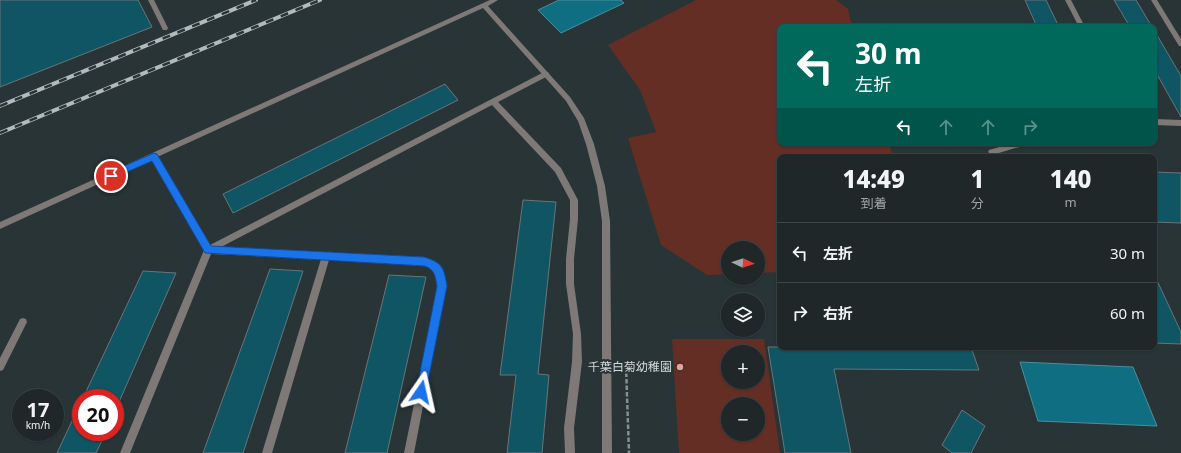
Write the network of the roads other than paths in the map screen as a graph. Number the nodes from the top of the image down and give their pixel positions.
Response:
1 (151, 0) edge
2 (495, 0) edge
3 (1068, 0) edge
4 (1154, 0) edge
5 (484, 5) junction
6 (1080, 24) edge
7 (166, 28) dead end
8 (1181, 44) edge
9 (546, 74) junction
10 (493, 102) junction
11 (1157, 122) edge
12 (1181, 123) edge
13 (1013, 146) edge
14 (992, 152) dead end
15 (154, 156) junction
16 (0, 226) edge
17 (208, 250) junction
18 (326, 256) junction
19 (23, 322) dead end
20 (0, 367) edge
21 (125, 453) edge
22 (267, 453) edge
23 (409, 453) edge
24 (570, 453) edge
25 (607, 453) edge

1 - 7 street
2 - 5 street
3 - 6 street
4 - 8 street
5 - 9 street
5 - 15 street
9 - 10 street
9 - 25 street
10 - 17 street
10 - 24 street
11 - 12 street
13 - 14 street
15 - 16 street
15 - 17 street
17 - 18 street
17 - 21 street
18 - 22 street
18 - 23 street
19 - 20 street

